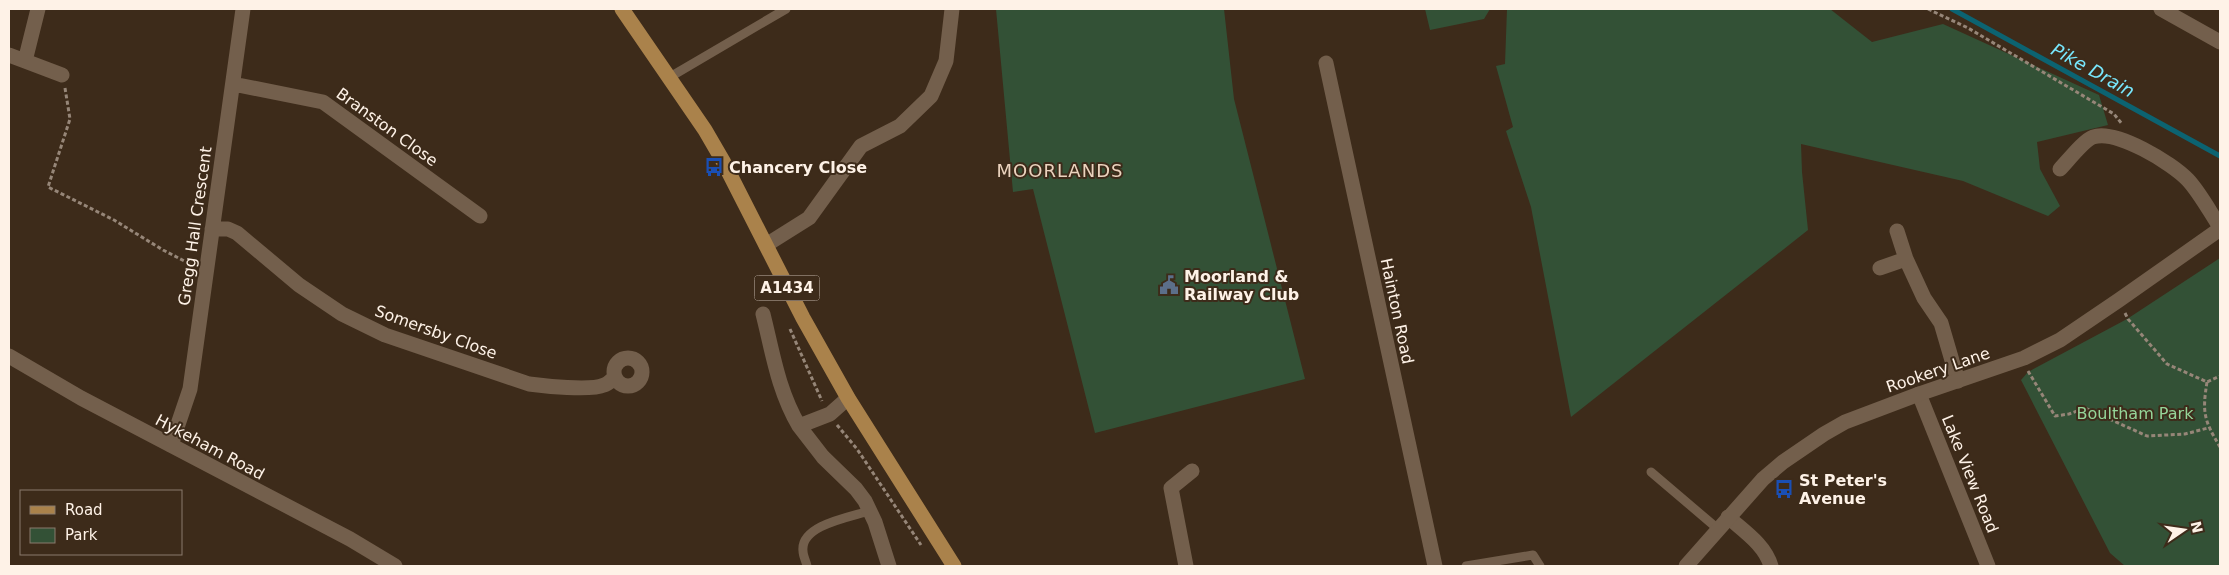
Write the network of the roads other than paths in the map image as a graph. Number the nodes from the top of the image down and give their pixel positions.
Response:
1 (38, 9) edge
2 (243, 9) edge
3 (622, 9) edge
4 (786, 9) edge
5 (952, 9) edge
6 (2161, 9) edge
7 (2220, 42) edge
8 (9, 55) edge
9 (25, 61) junction
10 (1326, 63) dead end
11 (62, 75) road end
12 (670, 76) junction
13 (233, 84) junction
14 (2060, 169) dead end
15 (480, 216) dead end
16 (212, 228) junction
17 (2220, 228) edge
18 (1897, 231) dead end
19 (766, 245) junction
20 (1906, 259) junction
21 (1880, 268) dead end
22 (763, 314) dead end
23 (9, 356) edge
24 (614, 378) dead end
25 (1958, 381) junction
26 (1919, 394) junction
27 (848, 398) junction
28 (799, 426) junction
29 (171, 445) junction
30 (1192, 472) dead end
31 (1652, 472) dead end
32 (869, 511) junction
33 (1728, 517) junction
34 (1718, 529) junction
35 (395, 566) edge
36 (808, 566) edge
37 (889, 566) edge
38 (954, 566) edge
39 (1186, 566) edge
40 (1434, 566) edge
41 (1466, 566) edge
42 (1540, 566) edge
43 (1686, 566) edge
44 (1771, 566) edge
45 (1988, 566) edge

1 - 9 street
2 - 13 street, Gregg Hall Crescent
3 - 12 main road, A1434
4 - 12 lane
5 - 19 street
6 - 7 street
8 - 9 street
9 - 11 street
10 - 40 street, Hainton Road
12 - 19 main road, A1434
13 - 15 street, Branston Close
13 - 16 street, Gregg Hall Crescent
14 - 17 street
16 - 24 street, Somersby Close
16 - 29 street, Gregg Hall Crescent
17 - 25 street, Rookery Lane
18 - 20 street
19 - 27 main road, A1434
20 - 21 street
20 - 25 street
22 - 28 street
23 - 29 street, Hykeham Road
25 - 26 street, Rookery Lane
26 - 33 street, Rookery Lane
26 - 45 street, Lake View Road
27 - 28 street
27 - 38 main road, A1434
28 - 32 street
29 - 35 street, Hykeham Road
30 - 39 street
31 - 34 lane
32 - 36 lane
32 - 37 street
33 - 34 street, Rookery Lane
33 - 44 street
34 - 43 street, Rookery Lane
41 - 42 lane

